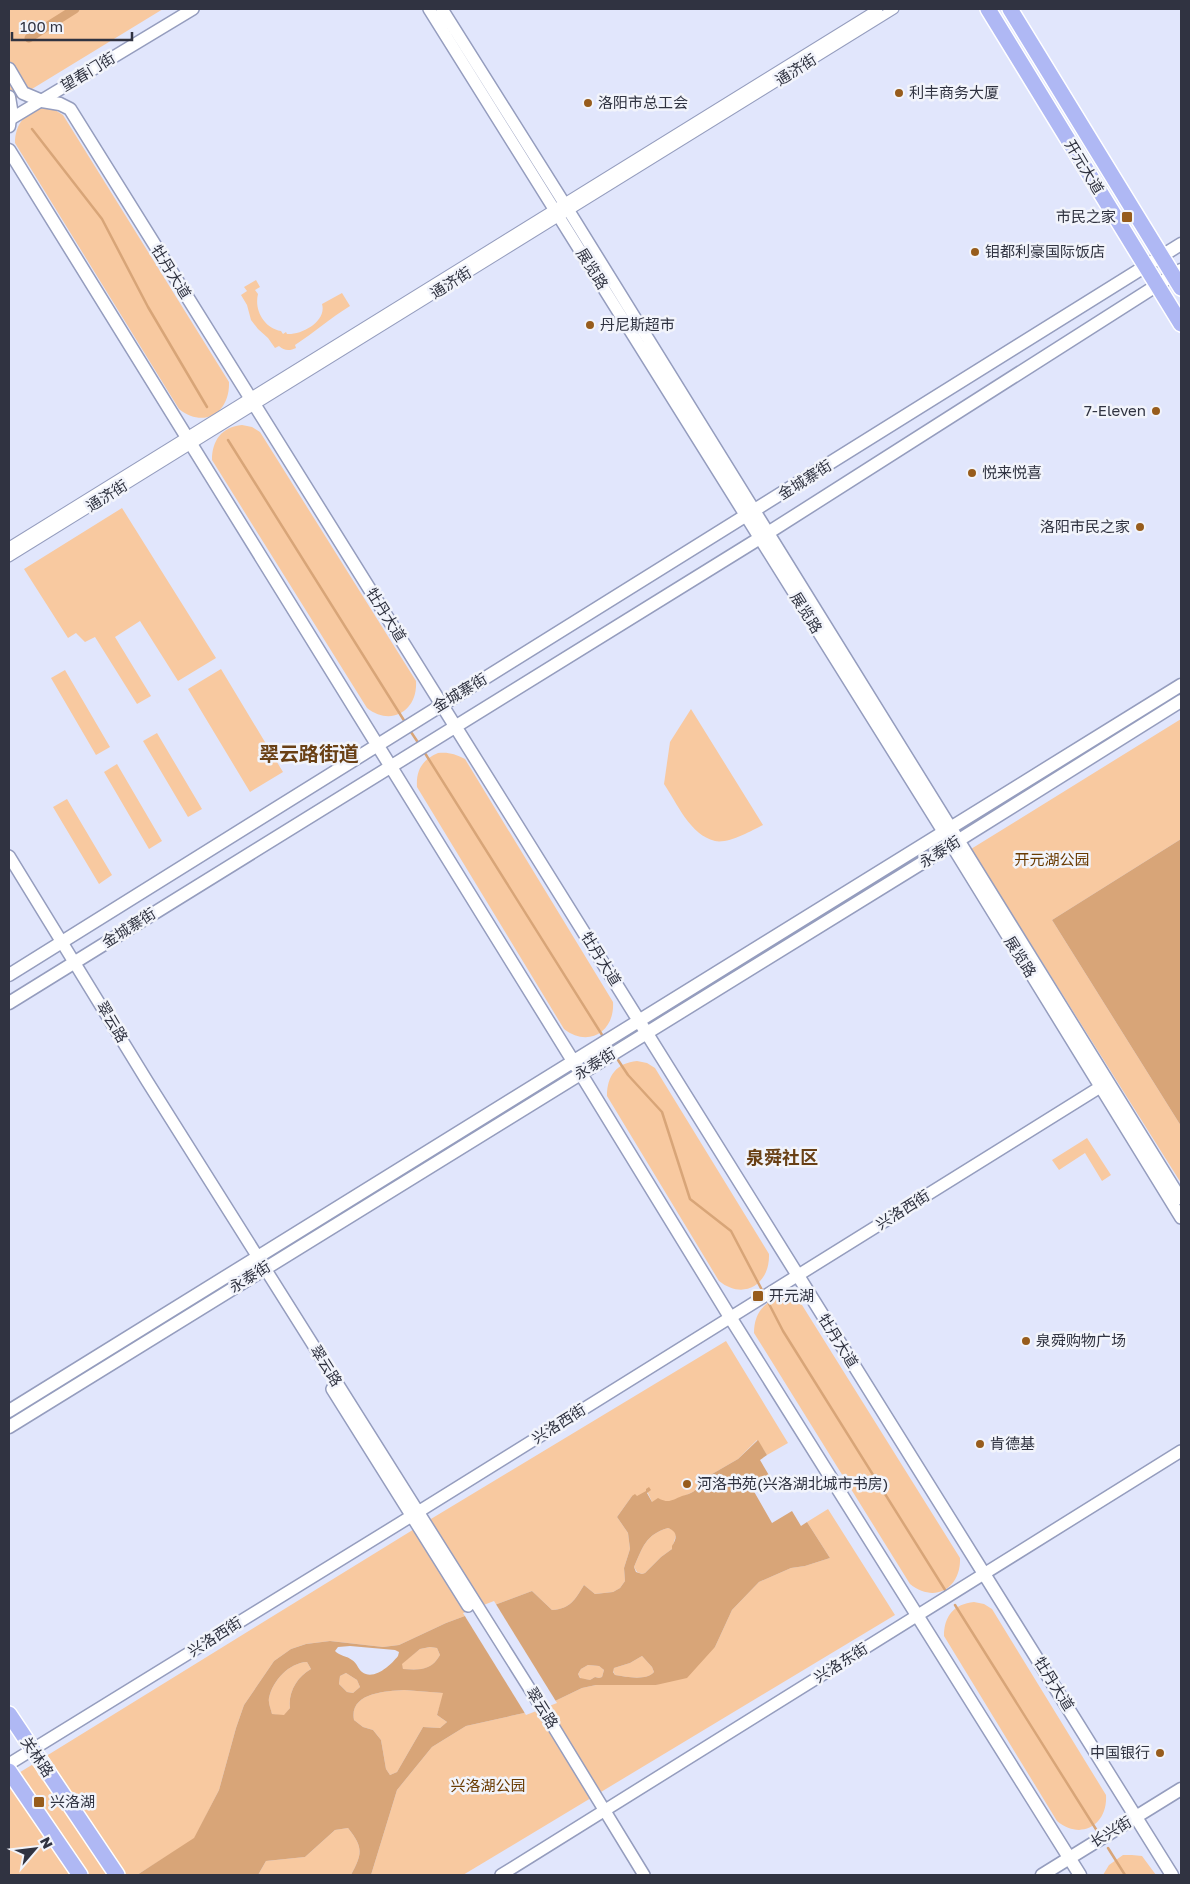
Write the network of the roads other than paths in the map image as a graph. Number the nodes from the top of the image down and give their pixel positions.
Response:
1 (178, 9) edge
2 (193, 9) edge
3 (429, 9) edge
4 (442, 9) edge
5 (878, 9) edge
6 (894, 9) edge
7 (988, 9) edge
8 (1010, 9) edge
9 (9, 68) edge
10 (9, 96) edge
11 (36, 99) junction
12 (10, 117) edge
13 (9, 150) edge
14 (562, 209) junction
15 (1181, 244) edge
16 (1162, 256) junction
17 (1145, 267) junction
18 (1179, 278) edge
19 (1157, 286) junction
20 (1181, 324) edge
21 (253, 402) junction
22 (188, 441) junction
23 (751, 514) junction
24 (764, 535) junction
25 (9, 547) edge
26 (9, 558) edge
27 (1181, 685) edge
28 (1181, 701) edge
29 (442, 704) junction
30 (456, 726) junction
31 (377, 745) junction
32 (390, 766) junction
33 (948, 831) junction
34 (956, 843) junction
35 (9, 856) edge
36 (9, 869) edge
37 (60, 944) junction
38 (72, 964) junction
39 (9, 975) edge
40 (9, 1003) edge
41 (639, 1020) junction
42 (647, 1032) junction
43 (573, 1061) junction
44 (581, 1073) junction
45 (1103, 1081) junction
46 (1181, 1199) edge
47 (1181, 1218) edge
48 (255, 1258) junction
49 (262, 1270) junction
50 (795, 1273) junction
51 (728, 1314) junction
52 (9, 1411) edge
53 (9, 1427) edge
54 (1181, 1451) edge
55 (1181, 1459) edge
56 (413, 1512) junction
57 (986, 1577) junction
58 (920, 1618) junction
59 (9, 1714) edge
60 (31, 1747) junction
61 (9, 1756) edge
62 (9, 1764) edge
63 (9, 1771) edge
64 (1181, 1789) edge
65 (1181, 1798) edge
66 (603, 1816) junction
67 (1138, 1820) junction
68 (1074, 1866) edge
69 (77, 1870) edge
70 (117, 1875) edge
71 (501, 1875) edge
72 (514, 1875) edge
73 (635, 1875) edge
74 (644, 1875) edge
75 (1042, 1875) edge
76 (1056, 1875) edge
77 (1172, 1875) edge

1 - 11 street, 望春门街
2 - 11 street, 望春门街
3 - 14 street, 展览路
4 - 14 street, 展览路
5 - 14 street, 通济街
6 - 14 street, 通济街
7 - 17 main road, 开元大道
8 - 16 main road, 开元大道
9 - 11 main road
10 - 12 main road
11 - 12 street, 望春门街
11 - 21 main road, 牡丹大道
13 - 22 main road
14 - 21 street, 通济街
14 - 23 street, 展览路
15 - 16 main road, 金城寨街
16 - 17 main road, 金城寨街
16 - 18 main road, 开元大道
17 - 19 main road, 开元大道
17 - 23 main road, 金城寨街
18 - 19 main road, 金城寨街
19 - 20 main road, 开元大道
19 - 24 main road, 金城寨街
21 - 22 street, 通济街
21 - 29 main road, 牡丹大道
22 - 25 street, 通济街
22 - 26 street, 通济街
22 - 31 main road
23 - 24 street, 展览路
23 - 29 main road, 金城寨街
24 - 30 main road, 金城寨街
24 - 33 street, 展览路
27 - 33 main road, 永泰街
28 - 34 main road, 永泰街
29 - 30 main road, 牡丹大道
29 - 31 main road, 金城寨街
30 - 32 main road, 金城寨街
30 - 41 main road, 牡丹大道
31 - 32 main road
31 - 37 main road, 金城寨街
32 - 38 main road, 金城寨街
32 - 43 main road
33 - 34 street, 展览路
33 - 41 main road, 永泰街
34 - 42 main road, 永泰街
34 - 45 street, 展览路
35 - 37 street, 翠云路
36 - 37 street, 翠云路
37 - 38 street, 翠云路
37 - 39 main road, 金城寨街
38 - 40 main road, 金城寨街
38 - 48 street, 翠云路
41 - 42 main road, 牡丹大道
41 - 43 main road, 永泰街
42 - 44 main road, 永泰街
42 - 50 main road, 牡丹大道
43 - 44 main road
43 - 48 main road, 永泰街
44 - 49 main road, 永泰街
44 - 51 main road
45 - 46 street, 展览路
45 - 47 street, 展览路
45 - 50 street, 兴洛西街
48 - 49 street, 翠云路
48 - 52 main road, 永泰街
49 - 53 main road, 永泰街
49 - 56 street, 翠云路
50 - 51 street, 兴洛西街
50 - 57 main road, 牡丹大道
51 - 56 street, 兴洛西街
51 - 58 main road
54 - 57 street, 兴洛东街
55 - 57 street, 兴洛东街
56 - 60 street, 兴洛西街
56 - 66 street, 翠云路
57 - 58 street, 兴洛东街
57 - 67 main road, 牡丹大道
58 - 66 street, 兴洛东街
58 - 68 main road
59 - 60 main road, 关林路
60 - 61 street, 兴洛西街
60 - 62 street, 兴洛西街
60 - 70 main road, 关林路
63 - 69 main road, 关林路
64 - 67 main road, 长兴街
65 - 67 main road, 长兴街
66 - 71 street, 兴洛东街
66 - 72 street, 兴洛东街
66 - 73 street, 翠云路
66 - 74 street, 翠云路
67 - 68 main road, 长兴街
67 - 77 main road, 牡丹大道
68 - 75 main road, 长兴街
68 - 76 main road, 长兴街

